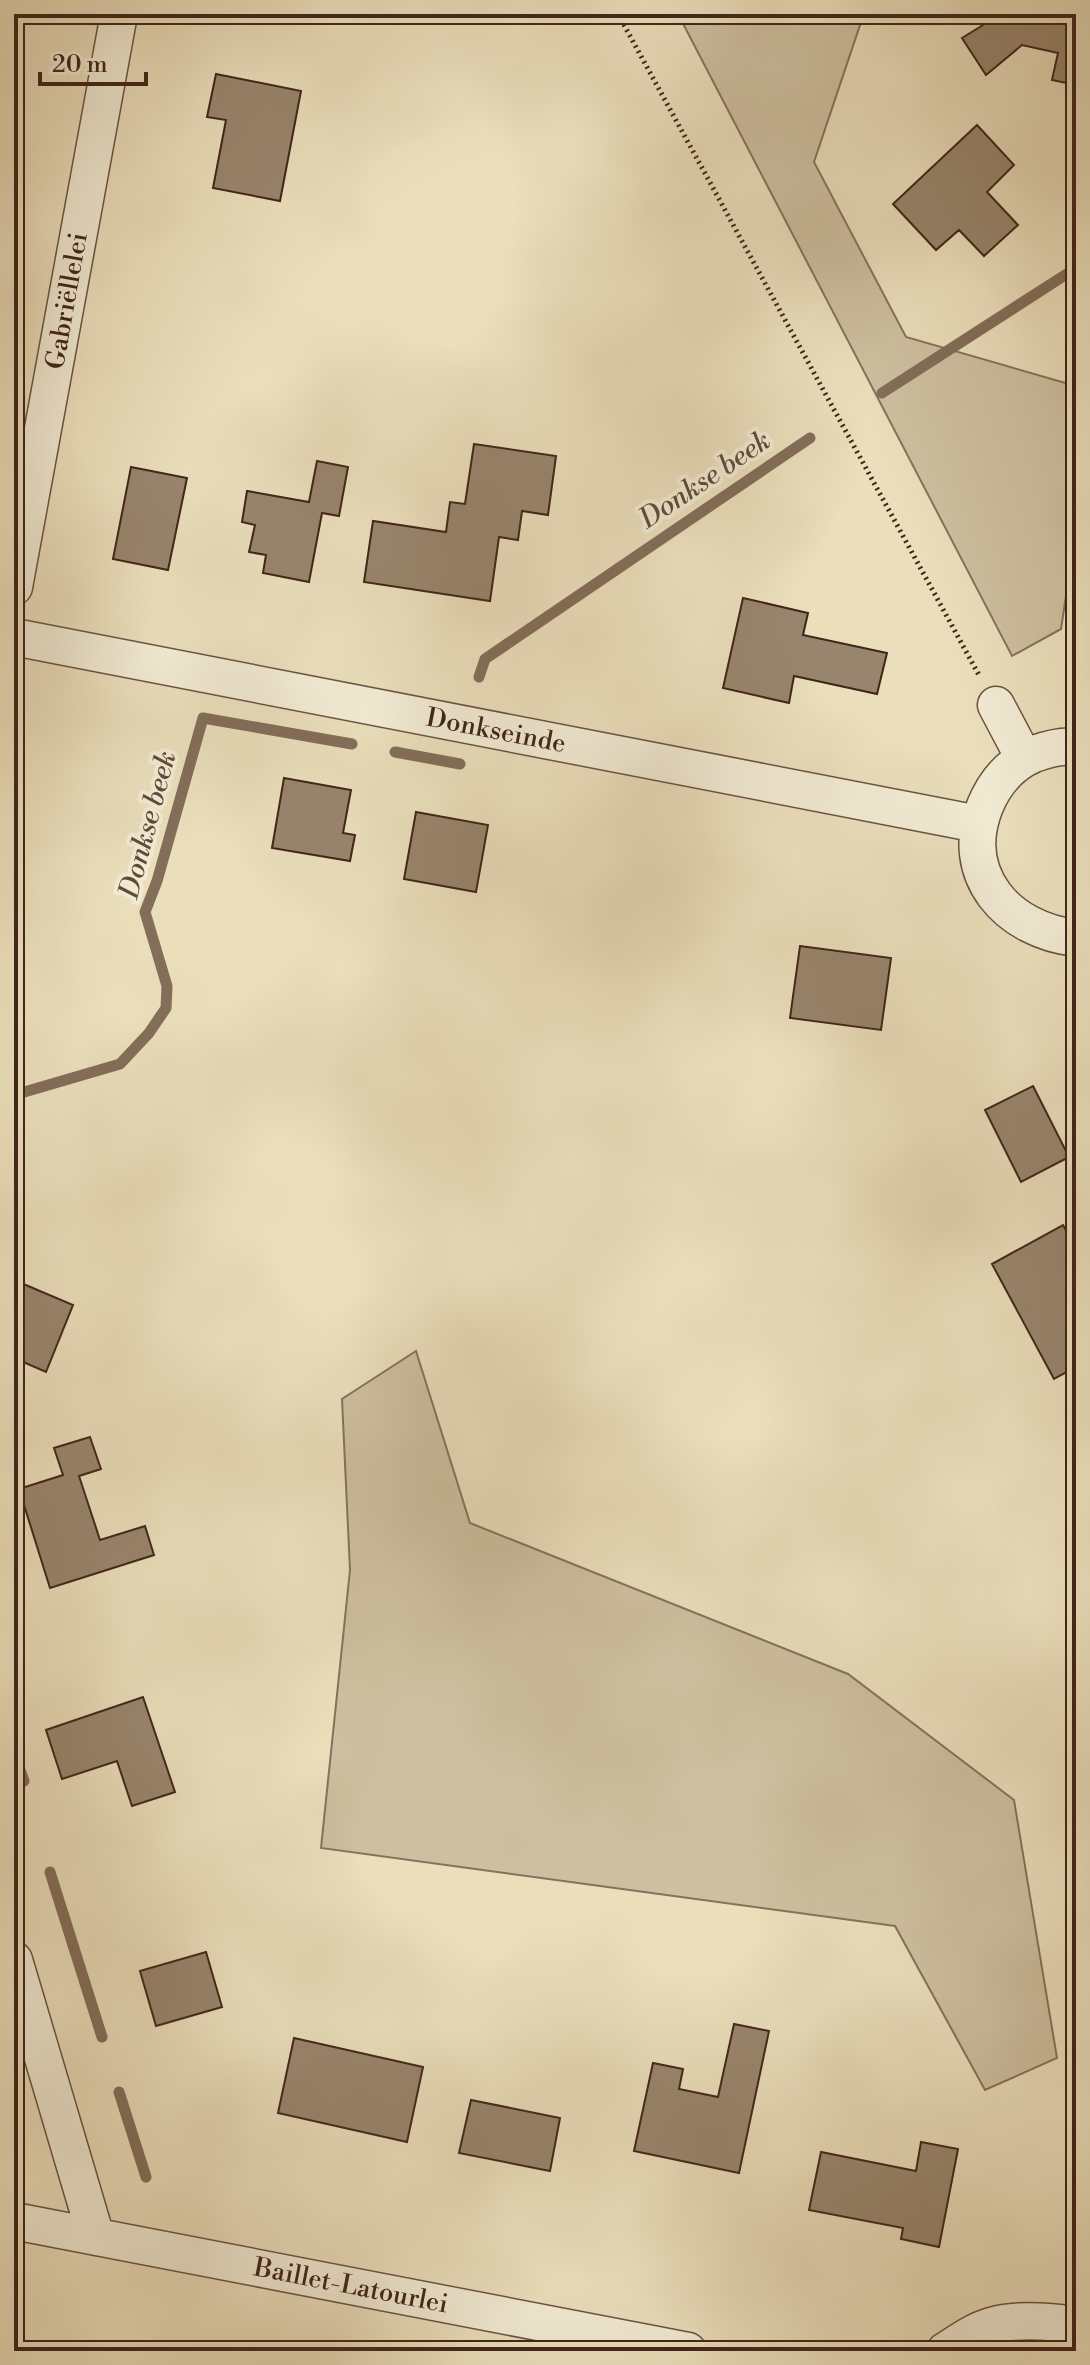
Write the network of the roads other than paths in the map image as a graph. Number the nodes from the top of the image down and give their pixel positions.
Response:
1 (119, 14) edge
2 (14, 587) edge
3 (14, 637) edge
4 (996, 705) road end
5 (1076, 747) edge
6 (1024, 758) junction
7 (978, 824) junction
8 (1067, 942) edge
9 (14, 1960) edge
10 (14, 2221) edge
11 (96, 2237) junction
12 (1076, 2325) edge
13 (688, 2351) edge
14 (945, 2351) edge

1 - 2 street, Gabriëllelei
3 - 7 street, Donkseinde
4 - 6 street
5 - 6 street
6 - 7 street
7 - 8 street
9 - 11 street
10 - 11 street, Baillet-Latourlei
11 - 13 street, Baillet-Latourlei
12 - 14 street

